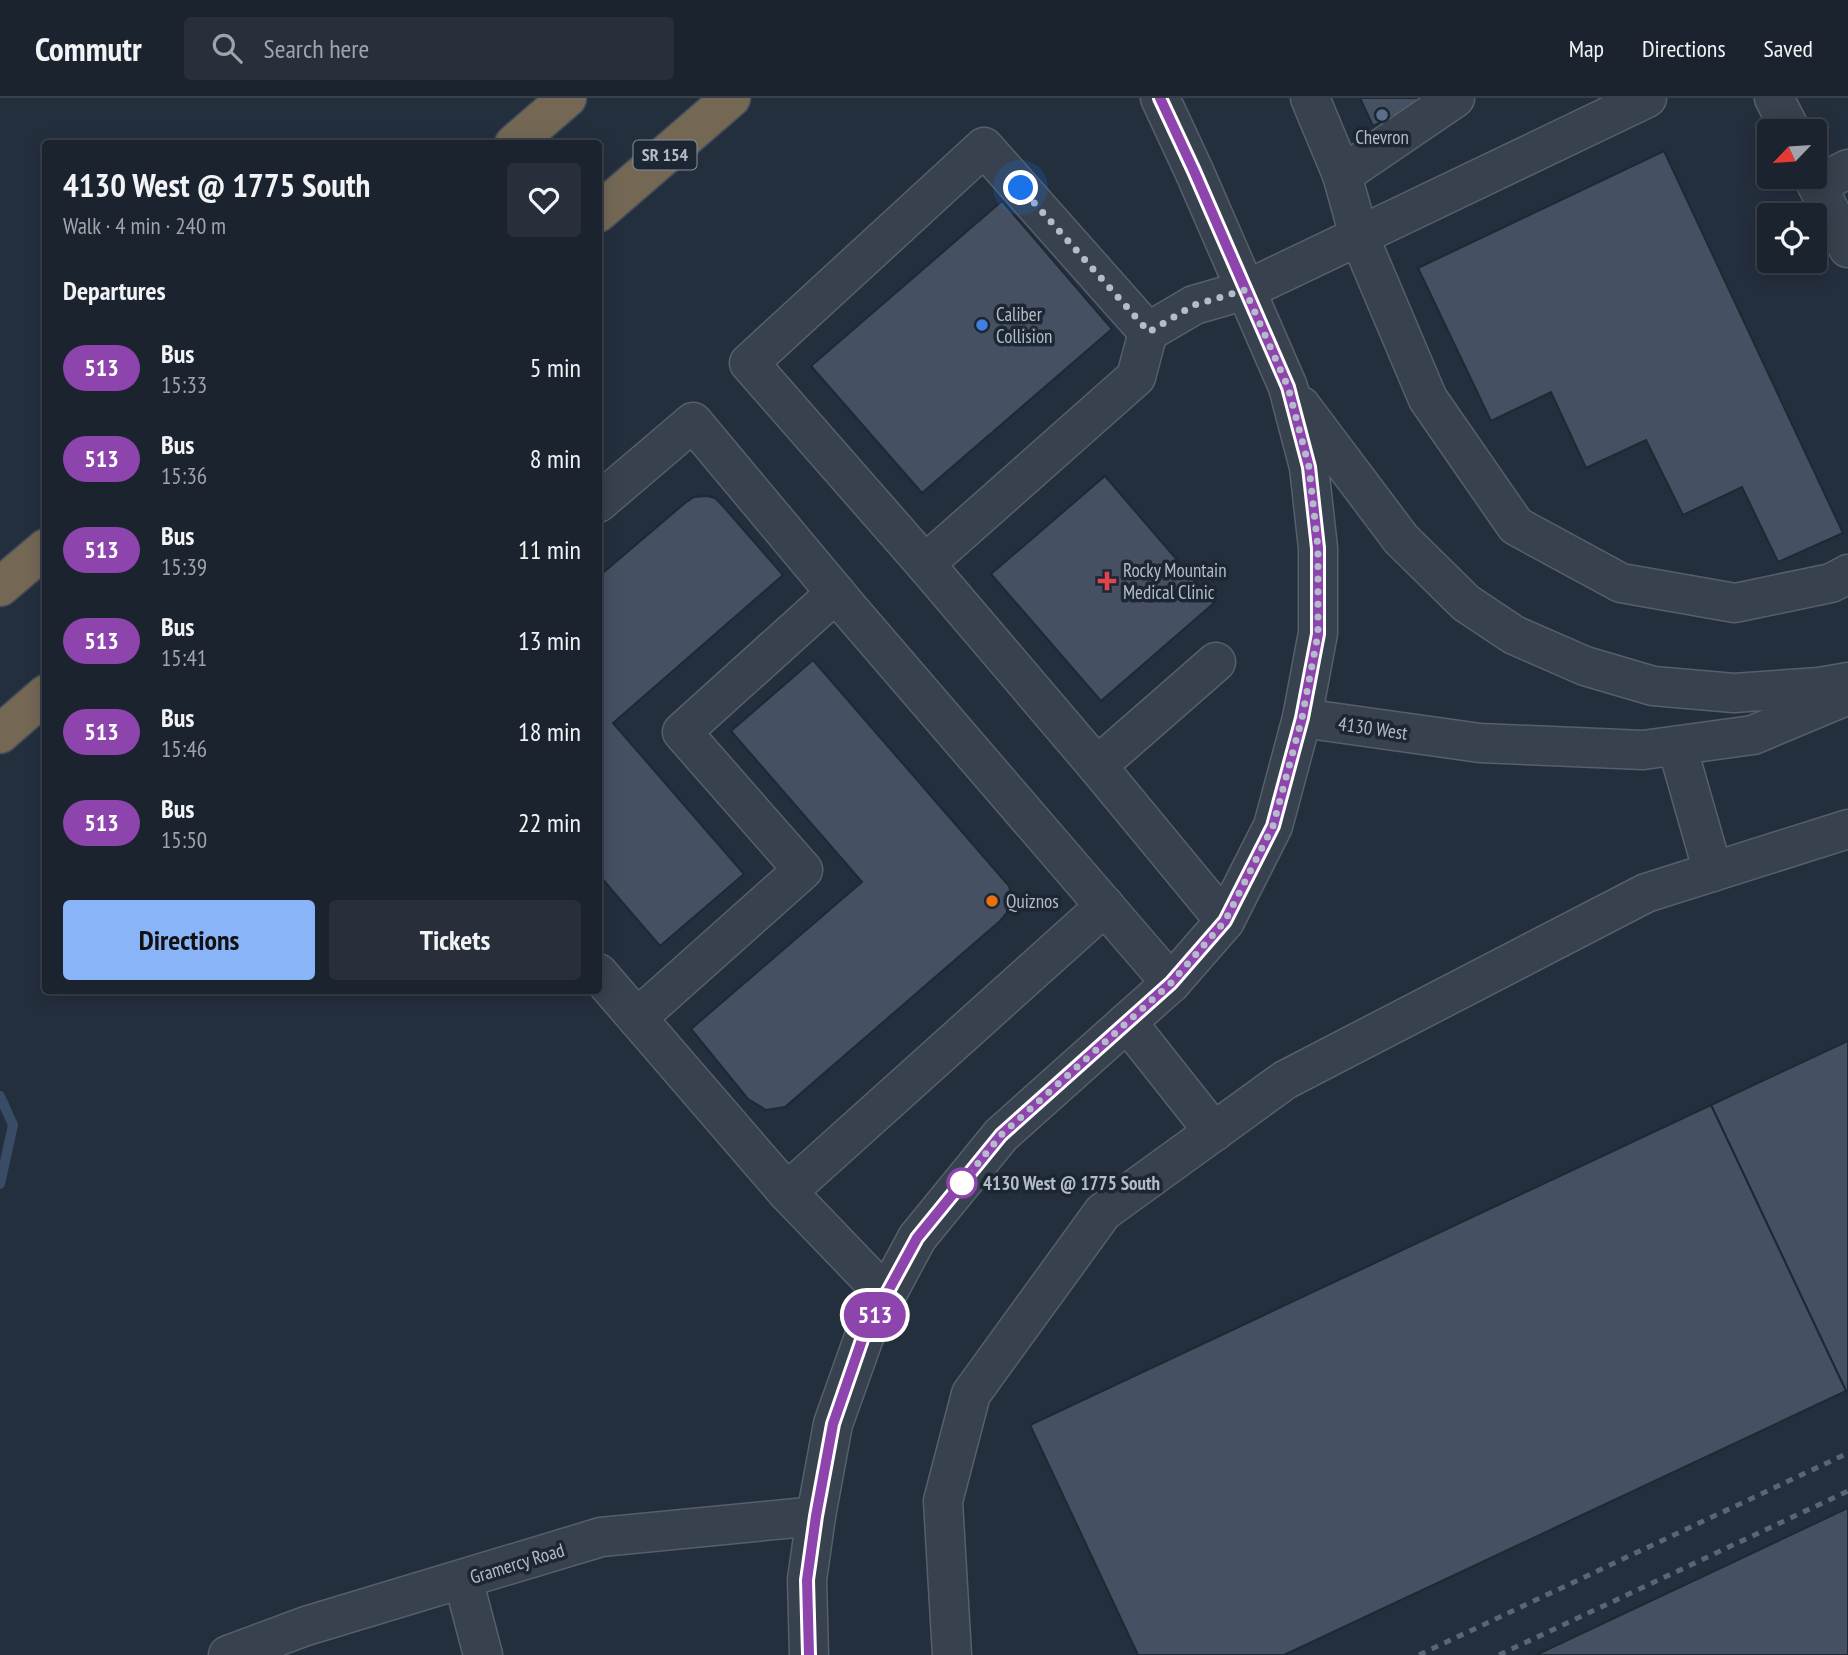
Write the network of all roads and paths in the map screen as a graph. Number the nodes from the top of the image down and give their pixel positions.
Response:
1 (567, 98) edge
2 (731, 98) edge
3 (1160, 98) edge
4 (1310, 98) edge
5 (1454, 98) edge
6 (1647, 98) edge
7 (1774, 98) edge
8 (1785, 119) edge
9 (519, 140) edge
10 (1342, 175) junction
11 (1827, 180) edge
12 (602, 210) edge
13 (1359, 236) junction
14 (1848, 248) edge
15 (1245, 290) junction
16 (1149, 332) junction
17 (1288, 387) junction
18 (602, 500) edge
19 (42, 551) edge
20 (925, 564) junction
21 (1848, 575) edge
22 (0, 587) edge
23 (836, 593) junction
24 (1216, 662) dead end
25 (1848, 682) edge
26 (1848, 695) edge
27 (42, 697) edge
28 (1302, 718) junction
29 (0, 734) edge
30 (1676, 746) junction
31 (1097, 766) junction
32 (1848, 829) edge
33 (1713, 872) junction
34 (1105, 906) junction
35 (1225, 921) junction
36 (602, 978) edge
37 (1171, 983) junction
38 (637, 1018) junction
39 (1127, 1022) junction
40 (1214, 1132) junction
41 (787, 1192) junction
42 (886, 1295) junction
43 (816, 1516) junction
44 (463, 1579) junction
45 (228, 1655) edge
46 (484, 1655) edge
47 (809, 1655) edge
48 (952, 1655) edge

1 - 9 highway
2 - 12 highway, SR 154
3 - 15 street
4 - 10 street
5 - 10 street
6 - 13 street
7 - 8 street
10 - 13 street
11 - 14 street
13 - 15 street
13 - 21 street
15 - 16 street
15 - 17 street
16 - 20 street
16 - 20 street
17 - 25 street
17 - 28 street
18 - 23 street
19 - 22 highway
20 - 31 street
23 - 34 street
23 - 38 street
24 - 31 street
26 - 30 street, 4130 West
27 - 29 highway
28 - 30 street, 4130 West
28 - 35 street
30 - 33 street
31 - 35 street
32 - 33 street
33 - 40 street
34 - 37 street
34 - 41 street
35 - 37 street
36 - 38 street
37 - 39 street
38 - 41 street
39 - 40 street
39 - 42 street
40 - 48 street
41 - 42 street
42 - 43 street
43 - 44 street, Gramercy Road
43 - 47 street
44 - 45 street, Gramercy Road
44 - 46 street

